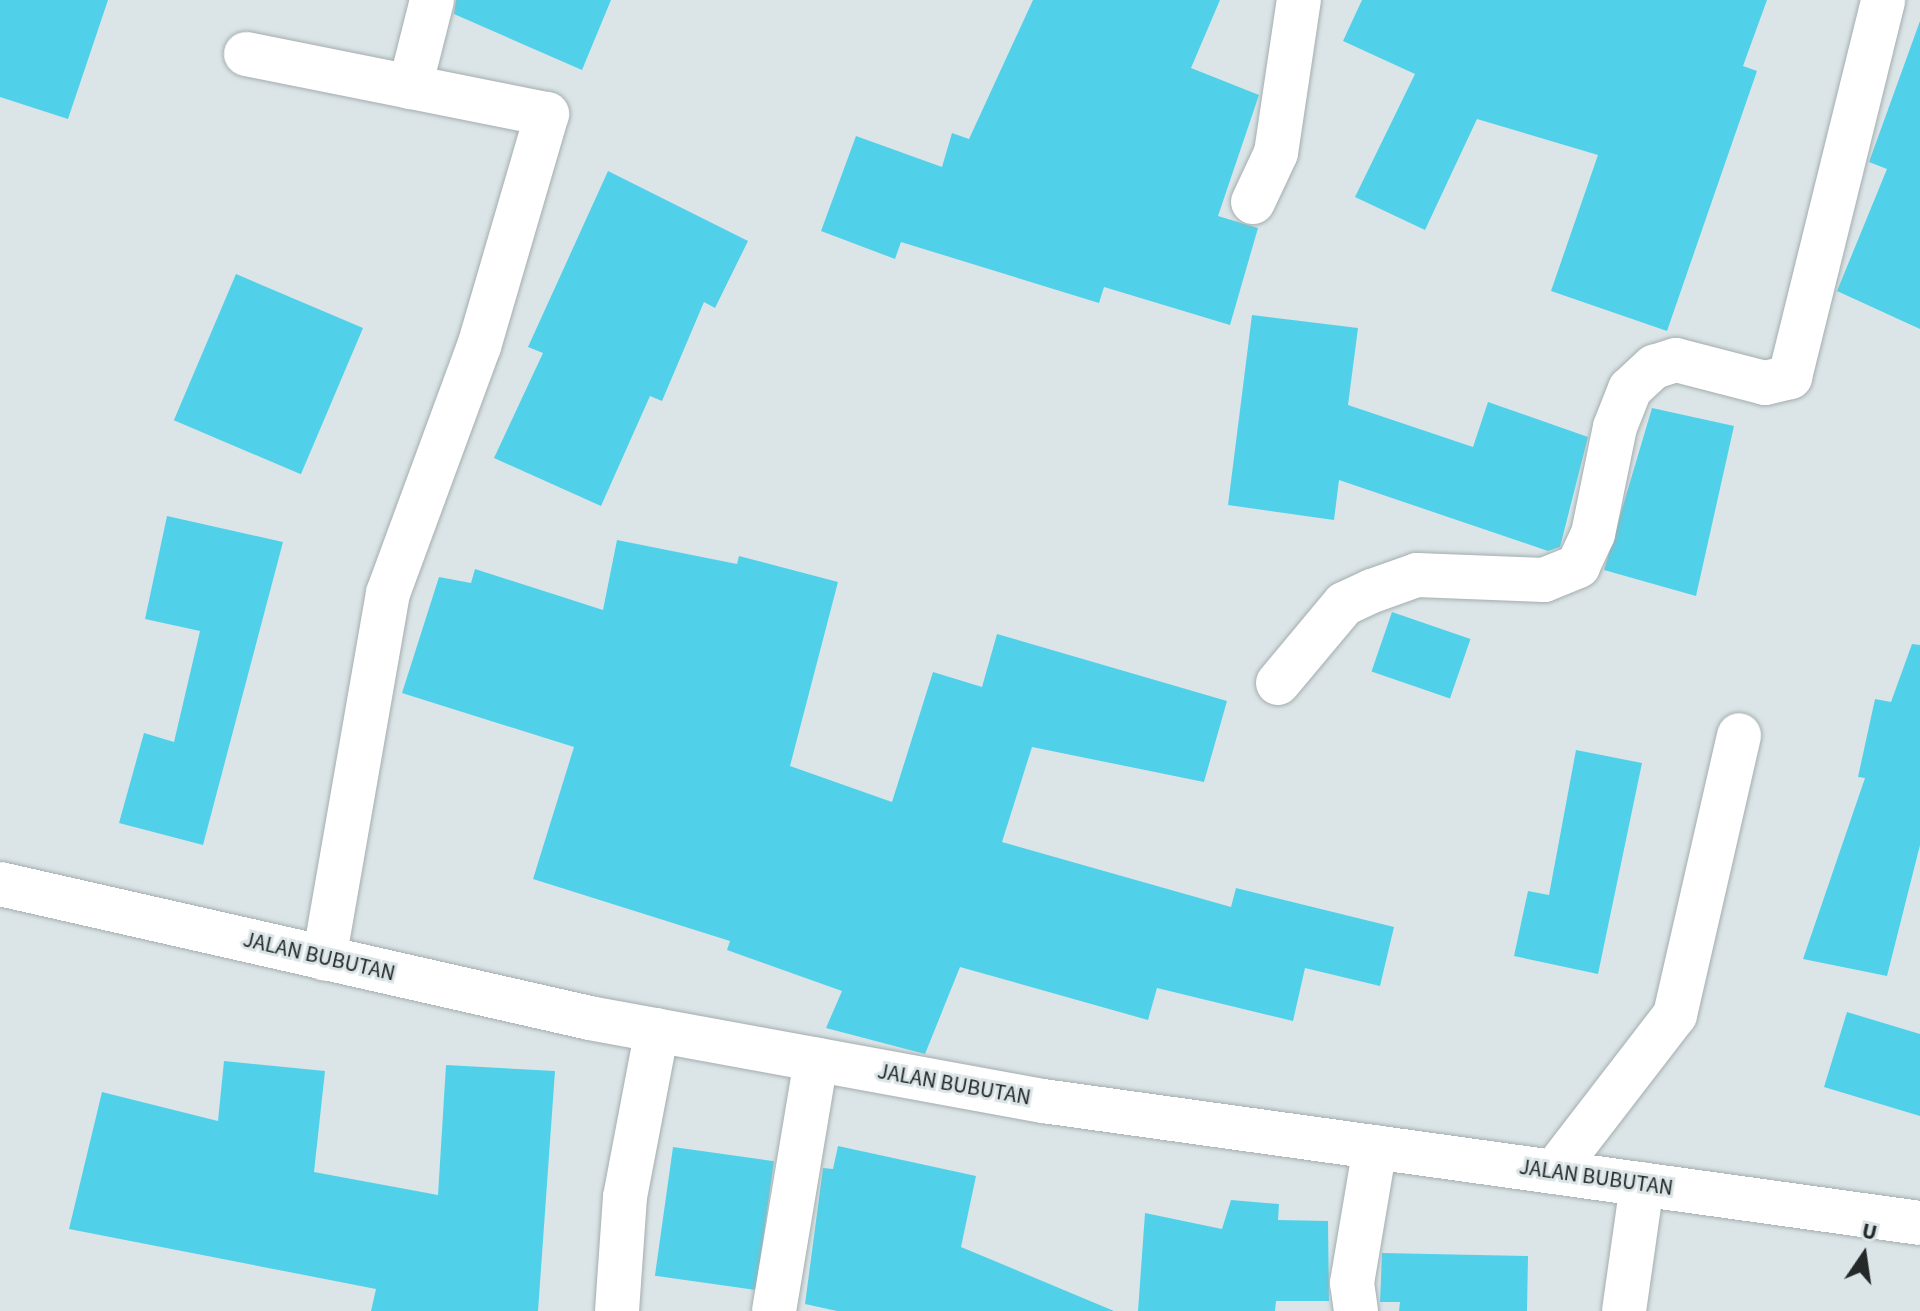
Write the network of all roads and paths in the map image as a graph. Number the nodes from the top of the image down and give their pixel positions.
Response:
1 (432, 0) edge
2 (1299, 0) edge
3 (1883, 0) edge
4 (246, 54) dead end
5 (410, 87) junction
6 (1253, 202) dead end
7 (1278, 683) dead end
8 (1739, 735) dead end
9 (0, 884) edge
10 (324, 958) junction
11 (657, 1030) junction
12 (816, 1059) junction
13 (1375, 1147) junction
14 (1554, 1172) junction
15 (1642, 1184) junction
16 (1920, 1223) edge
17 (617, 1311) edge
18 (774, 1311) edge
19 (1356, 1311) edge
20 (1624, 1311) edge

1 - 5 street
2 - 6 street
3 - 7 street
4 - 5 street
5 - 10 street
8 - 14 street
9 - 10 street, JALAN BUBUTAN
10 - 11 street, JALAN BUBUTAN
11 - 12 street, JALAN BUBUTAN
11 - 17 street
12 - 13 street, JALAN BUBUTAN
12 - 18 street
13 - 14 street, JALAN BUBUTAN
13 - 19 street
14 - 15 street, JALAN BUBUTAN
15 - 16 street, JALAN BUBUTAN
15 - 20 street

